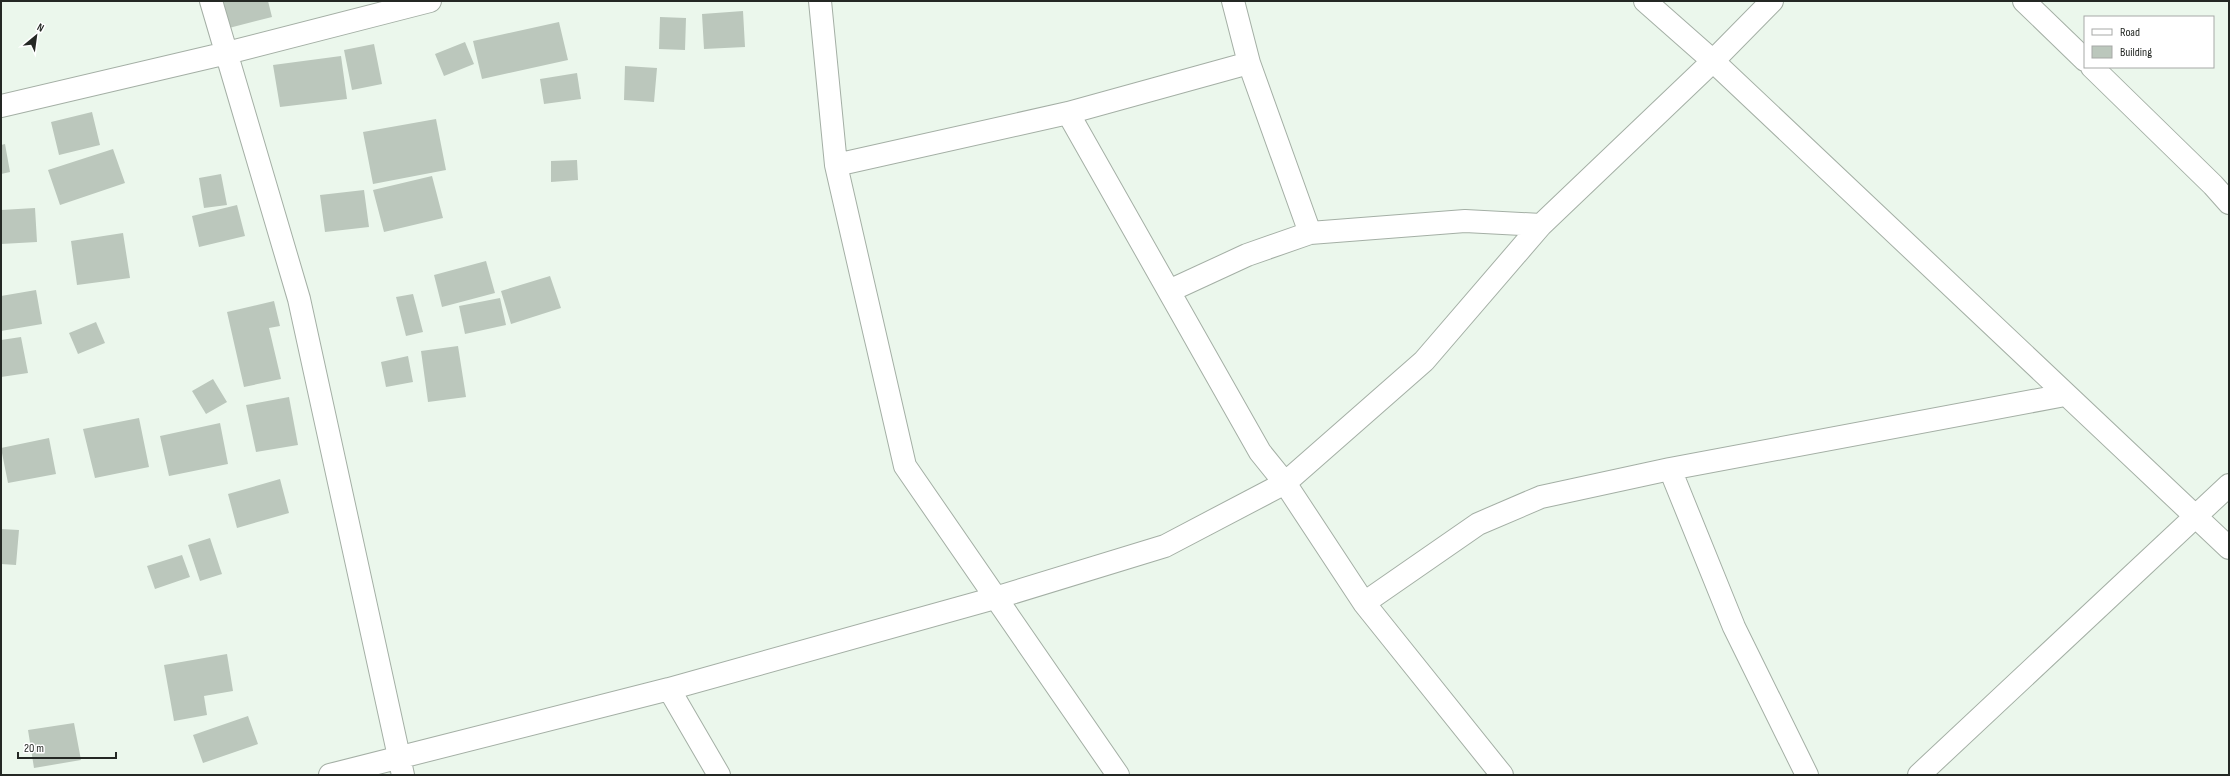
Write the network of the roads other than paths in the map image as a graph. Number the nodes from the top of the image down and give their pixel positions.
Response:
1 (211, 1) edge
2 (430, 1) edge
3 (820, 1) edge
4 (1233, 1) edge
5 (1645, 1) edge
6 (1772, 1) edge
7 (2024, 1) edge
8 (227, 53) junction
9 (2084, 59) edge
10 (1713, 61) junction
11 (1249, 64) junction
12 (2093, 68) edge
13 (1, 106) edge
14 (1068, 113) junction
15 (836, 165) junction
16 (2229, 203) edge
17 (1541, 225) junction
18 (1310, 233) junction
19 (1170, 291) junction
20 (2065, 395) junction
21 (1670, 469) junction
22 (1286, 483) junction
23 (2229, 485) edge
24 (2195, 516) junction
25 (2229, 548) edge
26 (995, 598) junction
27 (1364, 603) junction
28 (669, 689) junction
29 (402, 766) edge
30 (330, 775) edge
31 (719, 775) edge
32 (1118, 775) edge
33 (1502, 775) edge
34 (1807, 775) edge
35 (1919, 775) edge

1 - 8 street
2 - 8 street
3 - 15 street
4 - 11 street
5 - 10 street
6 - 10 street
7 - 9 street
8 - 13 street
8 - 29 street
10 - 17 street
10 - 20 street
11 - 14 street
11 - 18 street
12 - 16 street
14 - 15 street
14 - 19 street
15 - 26 street
17 - 18 street
17 - 22 street
18 - 19 street
19 - 22 street
20 - 21 street
20 - 24 street
21 - 27 street
21 - 34 street
22 - 26 street
22 - 27 street
23 - 24 street
24 - 25 street
24 - 35 street
26 - 28 street
26 - 32 street
27 - 33 street
28 - 29 street
28 - 31 street
29 - 30 street

